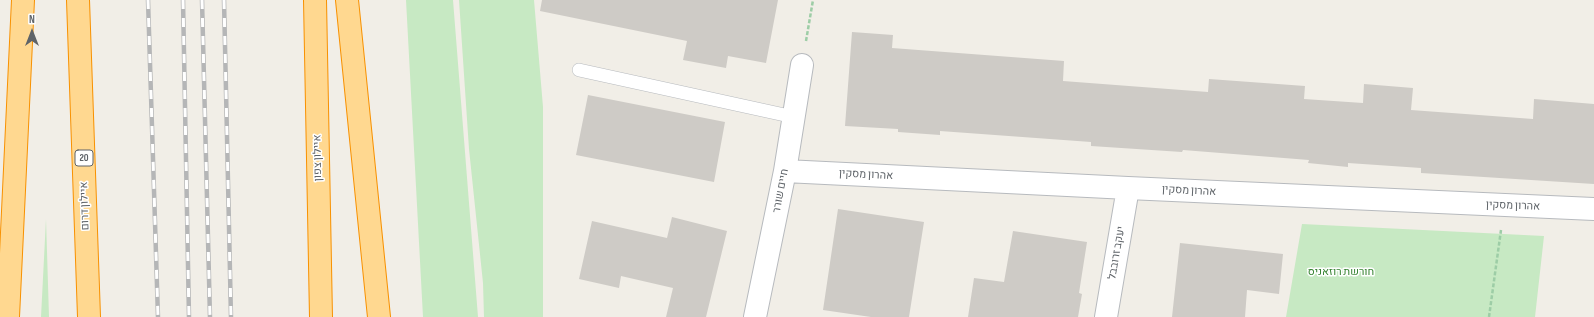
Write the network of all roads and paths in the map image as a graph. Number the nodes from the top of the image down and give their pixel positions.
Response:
1 (23, 0) edge
2 (78, 0) edge
3 (315, 0) edge
4 (347, 0) edge
5 (813, 0) edge
6 (802, 65) joint
7 (580, 70) dead end
8 (794, 117) junction
9 (785, 171) junction
10 (1128, 188) junction
11 (1504, 206) junction
12 (1594, 209) edge
13 (8, 317) edge
14 (89, 317) edge
15 (320, 317) edge
16 (378, 317) edge
17 (755, 317) edge
18 (1106, 317) edge
19 (1489, 317) edge

1 - 13 highway
2 - 14 highway, איילון דרום / 20
3 - 15 highway, איילון צפון
4 - 16 highway
5 - 6 path
6 - 8 street, חיים שורר
7 - 8 lane
8 - 9 street, חיים שורר
9 - 10 street, אהרון מסקין
9 - 17 street, חיים שורר
10 - 11 street, אהרון מסקין
10 - 18 street, יעקב זרובבל
11 - 12 street, אהרון מסקין
11 - 19 path

